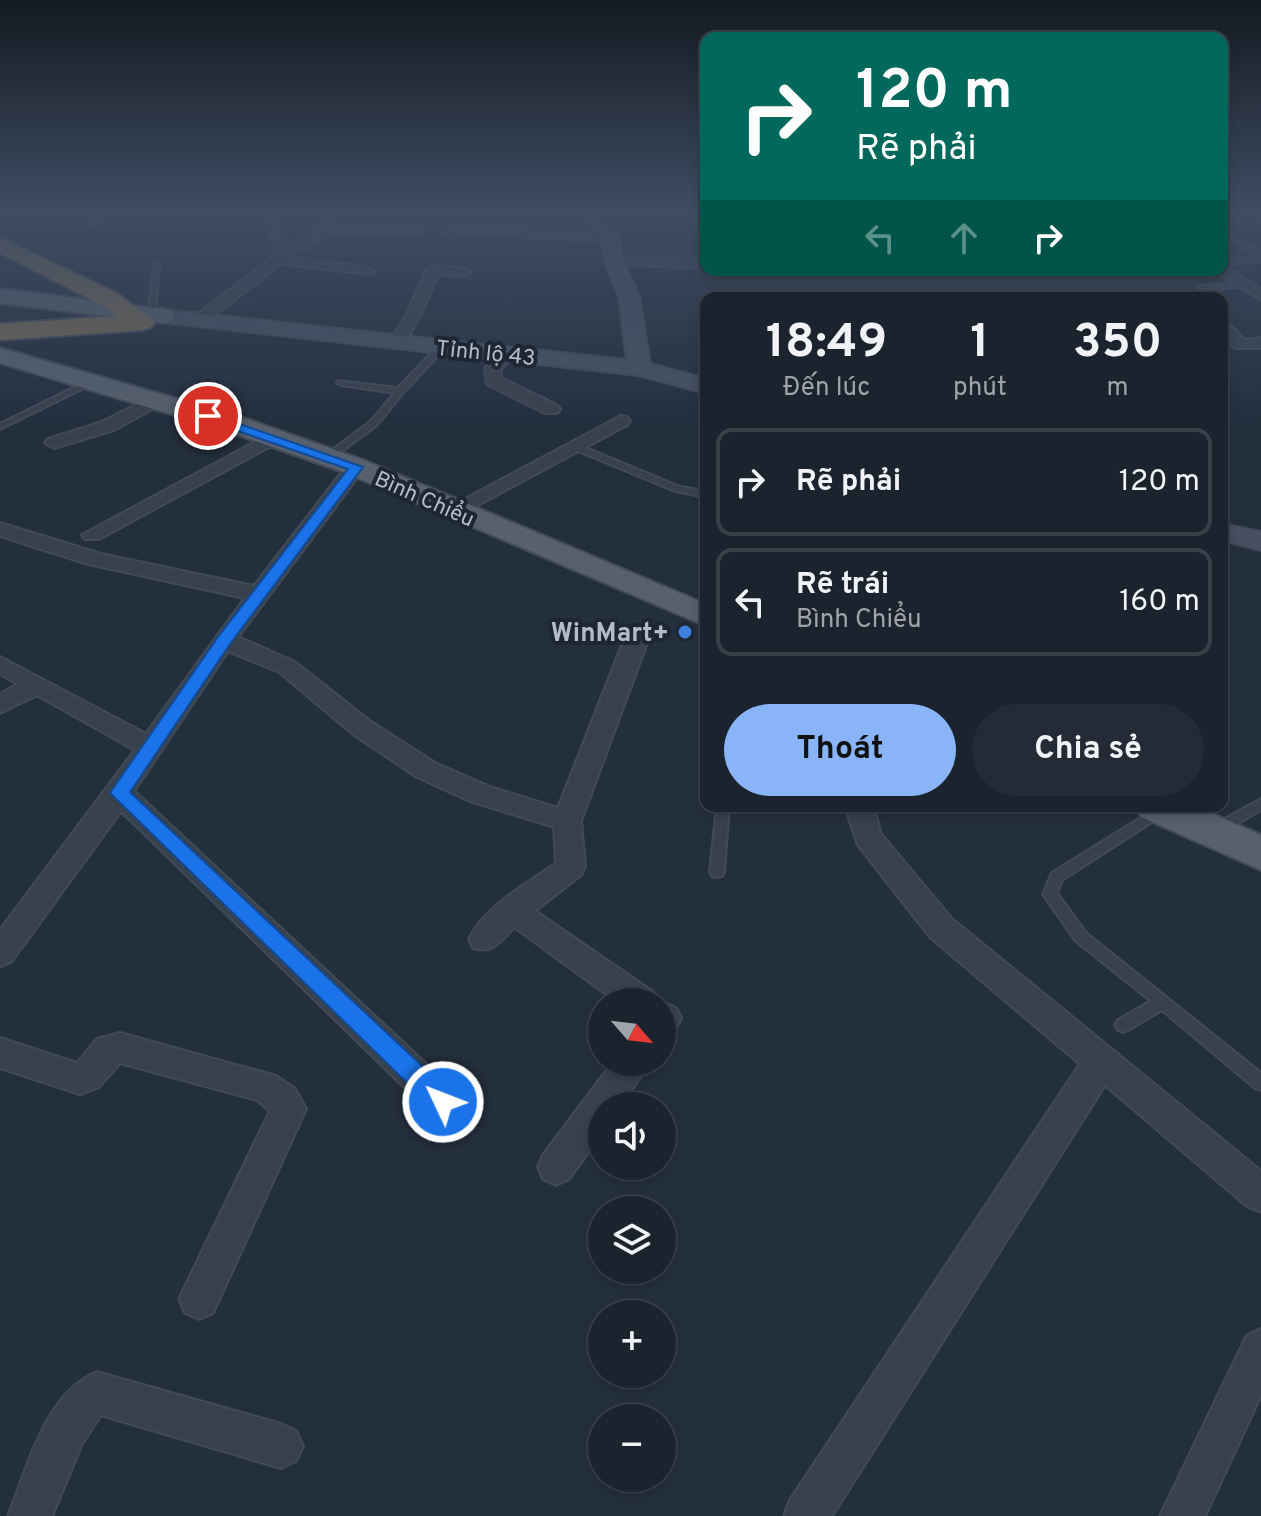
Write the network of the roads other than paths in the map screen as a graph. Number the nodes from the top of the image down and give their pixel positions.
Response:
1 (60, 283) edge
2 (77, 283) edge
3 (155, 283) edge
4 (246, 283) edge
5 (427, 283) edge
6 (623, 283) edge
7 (1200, 288) dead end
8 (1255, 289) edge
9 (0, 296) edge
10 (0, 304) edge
11 (134, 316) junction
12 (199, 320) junction
13 (58, 321) junction
14 (264, 329) junction
15 (1228, 331) edge
16 (2, 339) edge
17 (397, 342) junction
18 (1261, 343) edge
19 (442, 347) junction
20 (508, 354) junction
21 (639, 368) junction
22 (92, 382) junction
23 (341, 383) dead end
24 (700, 384) edge
25 (400, 391) junction
26 (155, 400) junction
27 (551, 409) dead end
28 (621, 421) dead end
29 (0, 427) edge
30 (272, 438) junction
31 (54, 443) dead end
32 (574, 446) junction
33 (328, 457) junction
34 (356, 467) junction
35 (700, 493) edge
36 (456, 509) junction
37 (0, 529) edge
38 (1228, 533) edge
39 (92, 535) dead end
40 (1261, 541) edge
41 (259, 594) junction
42 (700, 614) edge
43 (224, 640) junction
44 (636, 640) dead end
45 (0, 664) edge
46 (37, 684) junction
47 (0, 705) edge
48 (151, 748) junction
49 (119, 793) junction
50 (1261, 804) edge
51 (722, 812) edge
52 (861, 812) edge
53 (1153, 812) edge
54 (1168, 812) edge
55 (567, 821) junction
56 (1212, 831) junction
57 (1261, 853) edge
58 (717, 872) dead end
59 (513, 911) junction
60 (484, 939) dead end
61 (0, 953) edge
62 (622, 988) edge
63 (1163, 1002) junction
64 (1123, 1025) dead end
65 (0, 1053) edge
66 (1102, 1060) junction
67 (623, 1076) edge
68 (1261, 1083) edge
69 (443, 1102) dead end
70 (556, 1167) dead end
71 (1261, 1194) edge
72 (199, 1299) dead end
73 (1261, 1349) edge
74 (281, 1446) dead end
75 (30, 1516) edge
76 (806, 1516) edge
77 (1182, 1516) edge

1 - 11 highway
2 - 11 highway
3 - 11 lane
4 - 12 street
5 - 17 street
6 - 21 main road
7 - 8 lane
9 - 11 main road, Tỉnh lộ 43
10 - 13 main road
11 - 12 main road, Tỉnh lộ 43
11 - 13 highway
11 - 14 main road, Tỉnh lộ 43
12 - 14 main road, Tỉnh lộ 43
13 - 16 highway
14 - 17 main road, Tỉnh lộ 43
15 - 18 street
16 - 22 main road, Bình Chiểu
17 - 19 main road, Tỉnh lộ 43
19 - 20 main road, Tỉnh lộ 43
19 - 25 lane
20 - 21 main road, Tỉnh lộ 43
20 - 27 street
21 - 24 main road, Tỉnh lộ 43
22 - 26 main road, Bình Chiểu
22 - 29 lane
23 - 25 lane
25 - 33 lane
26 - 30 main road, Bình Chiểu
26 - 31 street
28 - 32 street
30 - 33 main road, Bình Chiểu
30 - 39 street
32 - 35 lane
32 - 36 street
33 - 34 main road, Bình Chiểu
34 - 36 main road, Bình Chiểu
34 - 41 street
36 - 42 main road, Bình Chiểu
37 - 41 street
38 - 40 main road
41 - 43 street
43 - 48 street
43 - 55 street
44 - 55 street
45 - 46 street
46 - 47 street
46 - 48 street
48 - 49 street
49 - 61 street
49 - 69 street
50 - 56 lane
51 - 58 lane
52 - 66 street
53 - 63 lane
54 - 56 main road
55 - 59 street
56 - 57 main road
59 - 60 street
59 - 62 street
63 - 64 lane
63 - 68 lane
65 - 72 street
66 - 71 street
66 - 76 street
67 - 70 street
73 - 77 street
74 - 75 street

